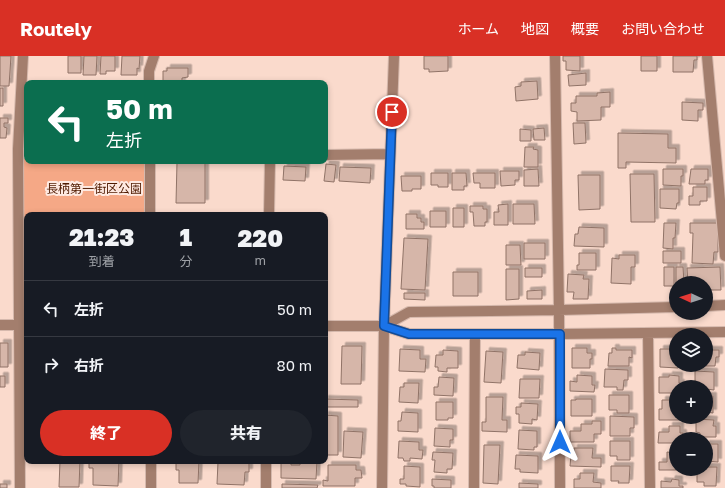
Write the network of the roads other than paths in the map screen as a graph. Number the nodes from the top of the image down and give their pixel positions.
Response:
1 (23, 56) edge
2 (154, 56) edge
3 (394, 56) edge
4 (555, 56) edge
5 (707, 56) edge
6 (149, 80) edge
7 (22, 149) edge
8 (390, 154) junction
9 (328, 155) edge
10 (150, 164) edge
11 (270, 164) edge
12 (150, 212) edge
13 (269, 212) edge
14 (725, 256) edge
15 (725, 305) edge
16 (713, 306) edge
17 (669, 307) edge
18 (559, 310) junction
19 (0, 325) edge
20 (23, 325) edge
21 (328, 326) edge
22 (384, 326) junction
23 (725, 332) edge
24 (648, 333) junction
25 (475, 334) junction
26 (560, 334) junction
27 (151, 464) edge
28 (266, 464) edge
29 (20, 488) edge
30 (151, 488) edge
31 (266, 488) edge
32 (382, 488) edge
33 (474, 488) edge
34 (560, 488) edge
35 (650, 488) edge

1 - 7 street
2 - 6 street
3 - 8 street
4 - 18 street
5 - 14 street
7 - 20 street
8 - 9 street
8 - 22 street
10 - 12 street
11 - 13 street
15 - 16 street
17 - 18 street
18 - 22 street
18 - 26 street
19 - 20 street
20 - 29 street
21 - 22 street
22 - 25 street
22 - 32 street
23 - 24 street
24 - 26 street
24 - 35 street
25 - 26 street
25 - 33 street
26 - 34 street
27 - 30 street
28 - 31 street

